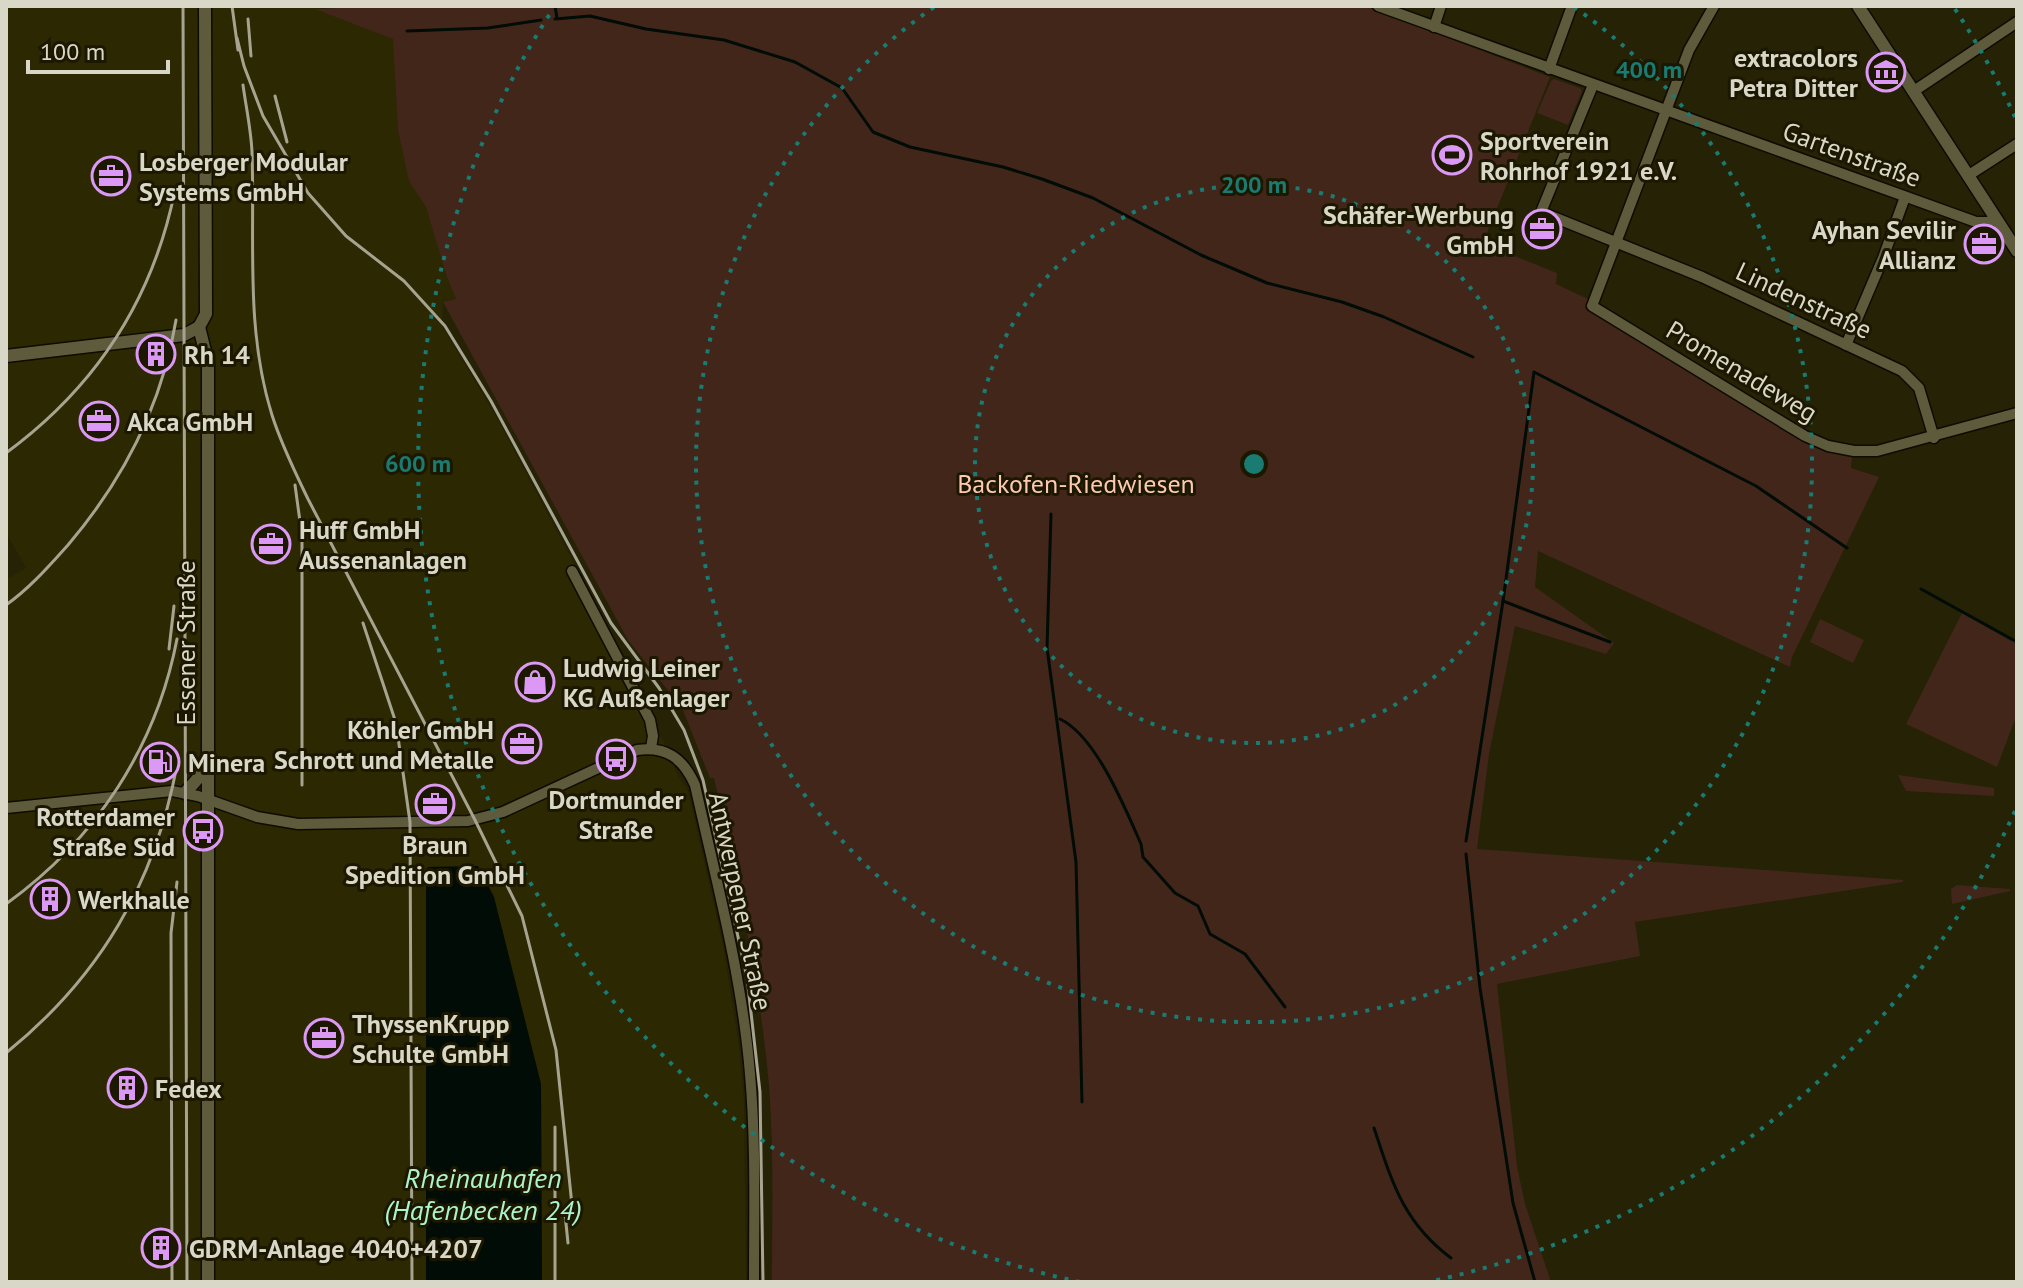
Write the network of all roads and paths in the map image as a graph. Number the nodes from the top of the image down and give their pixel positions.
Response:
1 (205, 6) edge
2 (1378, 6) edge
3 (1441, 6) edge
4 (1572, 6) edge
5 (1714, 6) edge
6 (1858, 6) edge
7 (2017, 22) edge
8 (1434, 27) junction
9 (1549, 69) junction
10 (1593, 85) junction
11 (1914, 91) junction
12 (1668, 110) junction
13 (2017, 144) edge
14 (1969, 175) junction
15 (1905, 197) junction
16 (1996, 218) junction
17 (1616, 240) junction
18 (2017, 251) edge
19 (199, 327) junction
20 (1846, 345) junction
21 (6, 356) edge
22 (2017, 413) edge
23 (1934, 438) junction
24 (572, 571) dead end
25 (651, 748) junction
26 (207, 768) junction
27 (185, 793) junction
28 (207, 799) junction
29 (6, 808) edge
30 (208, 1282) edge
31 (754, 1282) edge

1 - 19 street, Essener Straße
2 - 8 street, Gartenstraße
3 - 8 street
4 - 9 street
5 - 12 street
6 - 11 street
7 - 11 street
8 - 9 street, Gartenstraße
9 - 10 street, Gartenstraße
10 - 12 street, Gartenstraße
10 - 17 street, Lindenstraße
11 - 14 street
12 - 15 street, Gartenstraße
12 - 17 street
13 - 14 street
14 - 16 street
15 - 16 street, Gartenstraße
15 - 20 street
16 - 18 street
17 - 20 street, Lindenstraße
17 - 23 street, Promenadeweg
19 - 21 street
19 - 26 street, Essener Straße
20 - 23 street, Lindenstraße
22 - 23 street, Promenadeweg
24 - 25 street
25 - 28 street
25 - 31 street, Antwerpener Straße
26 - 27 street
26 - 28 street, Essener Straße
27 - 28 street
27 - 29 street
28 - 30 street, Essener Straße

